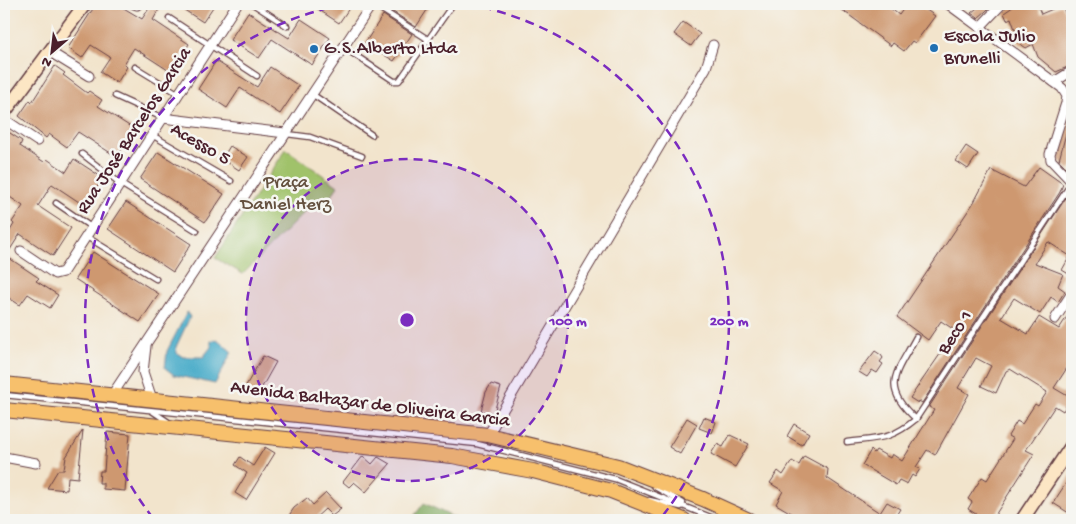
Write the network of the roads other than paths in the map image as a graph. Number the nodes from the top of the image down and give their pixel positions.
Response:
1 (85, 4) edge
2 (237, 4) edge
3 (253, 4) edge
4 (373, 4) edge
5 (453, 4) edge
6 (948, 4) edge
7 (1002, 4) edge
8 (1068, 4) edge
9 (1072, 14) edge
10 (169, 18) dead end
11 (287, 26) dead end
12 (980, 27) junction
13 (429, 40) junction
14 (712, 44) dead end
15 (210, 45) junction
16 (343, 47) junction
17 (50, 52) junction
18 (135, 66) dead end
19 (1072, 71) edge
20 (89, 76) dead end
21 (257, 76) dead end
22 (1054, 82) junction
23 (179, 94) junction
24 (312, 94) junction
25 (115, 96) dead end
26 (4, 113) edge
27 (163, 118) junction
28 (4, 119) edge
29 (286, 134) junction
30 (152, 135) junction
31 (372, 135) dead end
32 (36, 141) dead end
33 (82, 154) dead end
34 (362, 156) dead end
35 (231, 181) dead end
36 (1072, 182) edge
37 (121, 184) junction
38 (56, 203) dead end
39 (92, 228) junction
40 (197, 231) dead end
41 (87, 237) junction
42 (21, 251) dead end
43 (156, 279) dead end
44 (1072, 293) edge
45 (1055, 319) dead end
46 (916, 337) dead end
47 (146, 343) junction
48 (4, 384) edge
49 (4, 395) edge
50 (112, 395) junction
51 (151, 405) junction
52 (4, 410) edge
53 (916, 419) junction
54 (179, 429) junction
55 (488, 435) junction
56 (847, 442) dead end
57 (1072, 445) edge
58 (4, 457) edge
59 (36, 463) dead end
60 (618, 466) junction
61 (611, 491) junction
62 (697, 511) junction
63 (684, 520) edge
64 (718, 520) edge
65 (749, 520) edge
66 (1022, 520) edge

1 - 17 main road
2 - 15 street, Rua José Barcelos Garcia
3 - 11 lane
4 - 13 lane
4 - 16 street
5 - 13 lane
6 - 12 street
7 - 12 street
8 - 9 street
10 - 15 lane
12 - 22 street
13 - 16 lane
14 - 55 street
15 - 21 lane
15 - 23 street, Rua José Barcelos Garcia
16 - 24 street
17 - 20 street
17 - 26 main road
18 - 23 lane
19 - 22 street
22 - 36 street
23 - 27 street, Rua José Barcelos Garcia
24 - 29 street
24 - 31 lane
25 - 27 lane
27 - 29 street
27 - 30 street, Rua José Barcelos Garcia
28 - 32 street
29 - 34 lane
29 - 47 street
30 - 35 lane, Acesso 5
30 - 37 street, Rua José Barcelos Garcia
33 - 37 lane
36 - 53 lane, Beco 1
37 - 39 street, Rua José Barcelos Garcia
37 - 40 lane
38 - 39 lane
39 - 41 street, Rua José Barcelos Garcia
41 - 42 street, Rua José Barcelos Garcia
41 - 43 lane
44 - 45 street
46 - 53 lane, Beco 1
47 - 50 street
47 - 51 street
48 - 50 main road, Avenida Baltazar de Oliveira Garcia
49 - 51 lane
50 - 51 main road, Avenida Baltazar de Oliveira Garcia
51 - 54 lane
51 - 55 main road, Avenida Baltazar de Oliveira Garcia
51 - 62 lane
52 - 54 main road
53 - 56 lane
54 - 61 main road
55 - 60 main road, Avenida Baltazar de Oliveira Garcia
57 - 66 main road
58 - 59 street
60 - 62 lane
60 - 65 main road, Avenida Baltazar de Oliveira Garcia
61 - 62 lane
61 - 63 main road
62 - 64 lane

